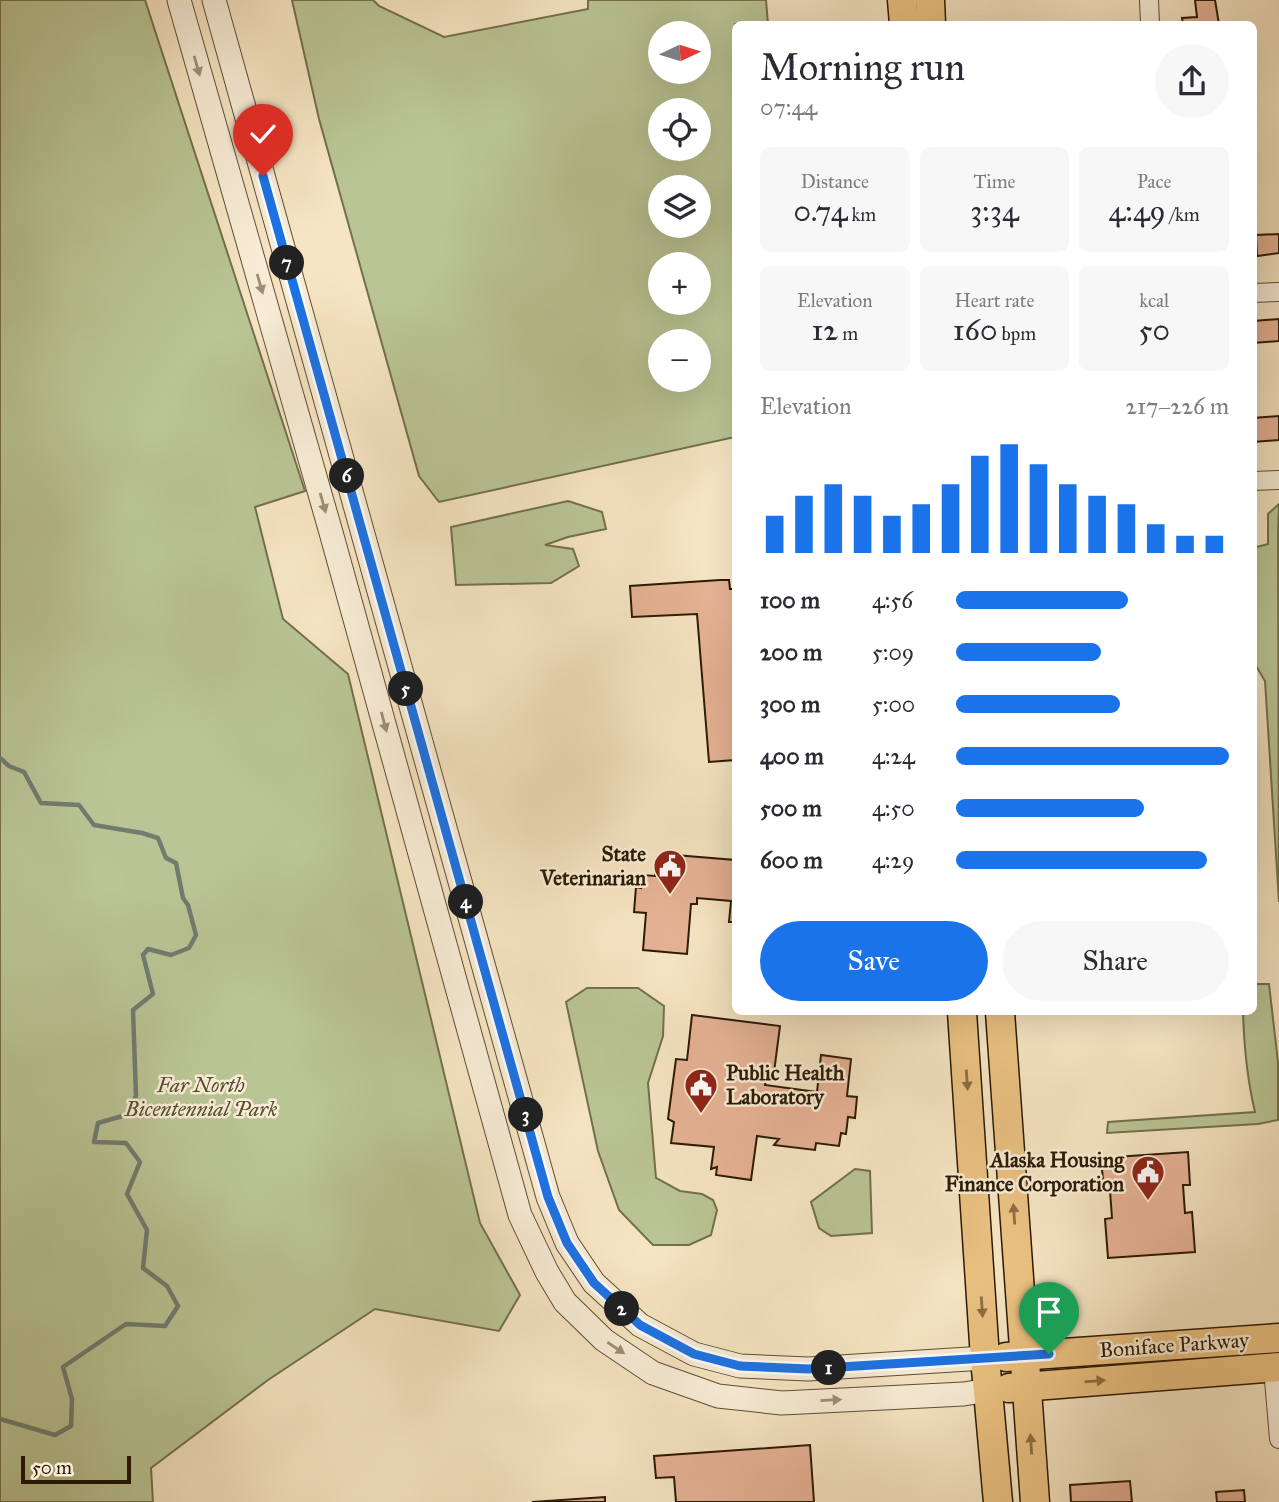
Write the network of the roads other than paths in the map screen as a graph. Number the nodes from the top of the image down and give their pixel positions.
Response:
1 (178, 0) edge
2 (214, 0) edge
3 (902, 0) edge
4 (930, 0) edge
5 (1149, 0) edge
6 (904, 21) edge
7 (931, 21) edge
8 (1150, 21) edge
9 (1279, 292) edge
10 (1257, 293) edge
11 (1279, 480) edge
12 (1257, 481) edge
13 (962, 1015) edge
14 (1000, 1015) edge
15 (1279, 1338) edge
16 (1024, 1356) junction
17 (985, 1358) junction
18 (1276, 1367) edge
19 (1027, 1386) junction
20 (988, 1390) junction
21 (1279, 1439) edge
22 (998, 1502) edge
23 (1035, 1502) edge

1 -> 20 street
2 - 17 street
3 - 6 main road
4 - 7 main road
5 - 8 street
9 - 10 street
11 - 12 street
13 -> 17 main road
16 -> 14 main road
15 - 16 main road, Boniface Parkway
16 - 17 main road, Boniface Parkway
16 - 19 main road
17 - 20 main road
19 -> 18 main road, Boniface Parkway
18 - 21 street
19 - 20 main road, Boniface Parkway
23 -> 19 main road
20 - 22 main road

